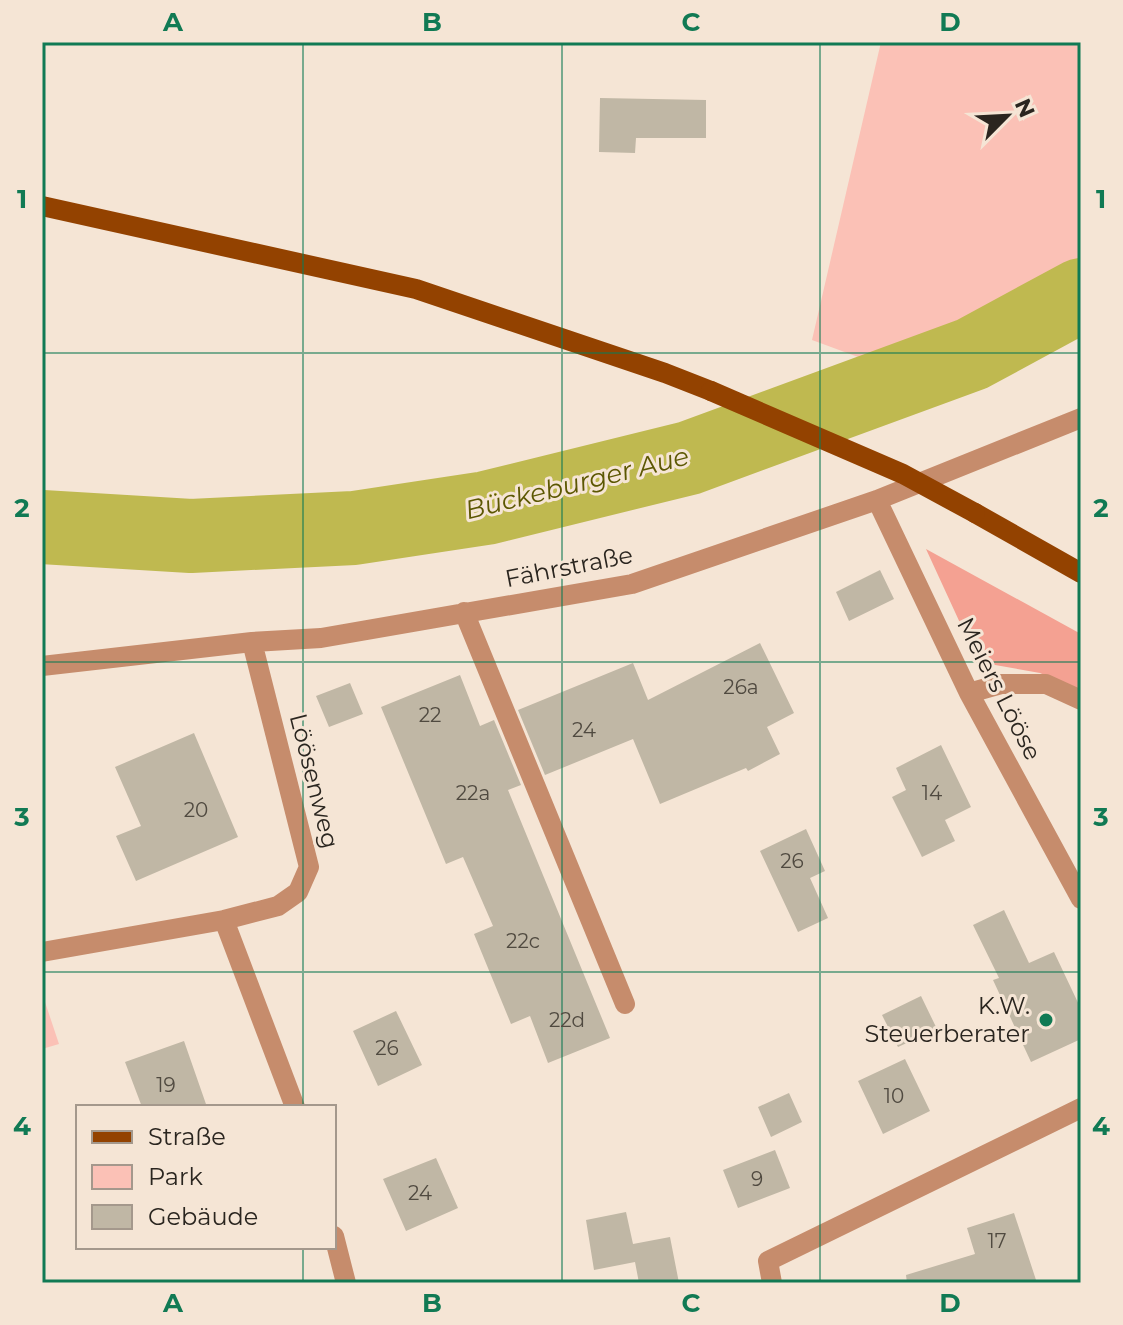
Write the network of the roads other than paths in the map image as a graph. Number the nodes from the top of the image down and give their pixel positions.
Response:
1 (42, 206) edge
2 (1081, 418) edge
3 (877, 500) junction
4 (1081, 573) edge
5 (464, 612) junction
6 (252, 642) junction
7 (42, 666) edge
8 (969, 693) junction
9 (1081, 700) edge
10 (1081, 899) edge
11 (224, 920) junction
12 (42, 952) edge
13 (625, 1004) dead end
14 (294, 1105) edge
15 (1081, 1108) edge
16 (336, 1244) edge
17 (346, 1283) edge
18 (772, 1283) edge

1 - 4 main road, bridge
2 - 3 street, Fährstraße
3 - 5 street, Fährstraße
3 - 8 street, Meiers Lööse
5 - 6 street, Fährstraße
5 - 13 street
6 - 7 street, Fährstraße
6 - 11 street, Löösenweg
8 - 9 street
8 - 10 street, Meiers Lööse
11 - 12 street, Löösenweg
11 - 14 street
15 - 18 street
16 - 17 street

